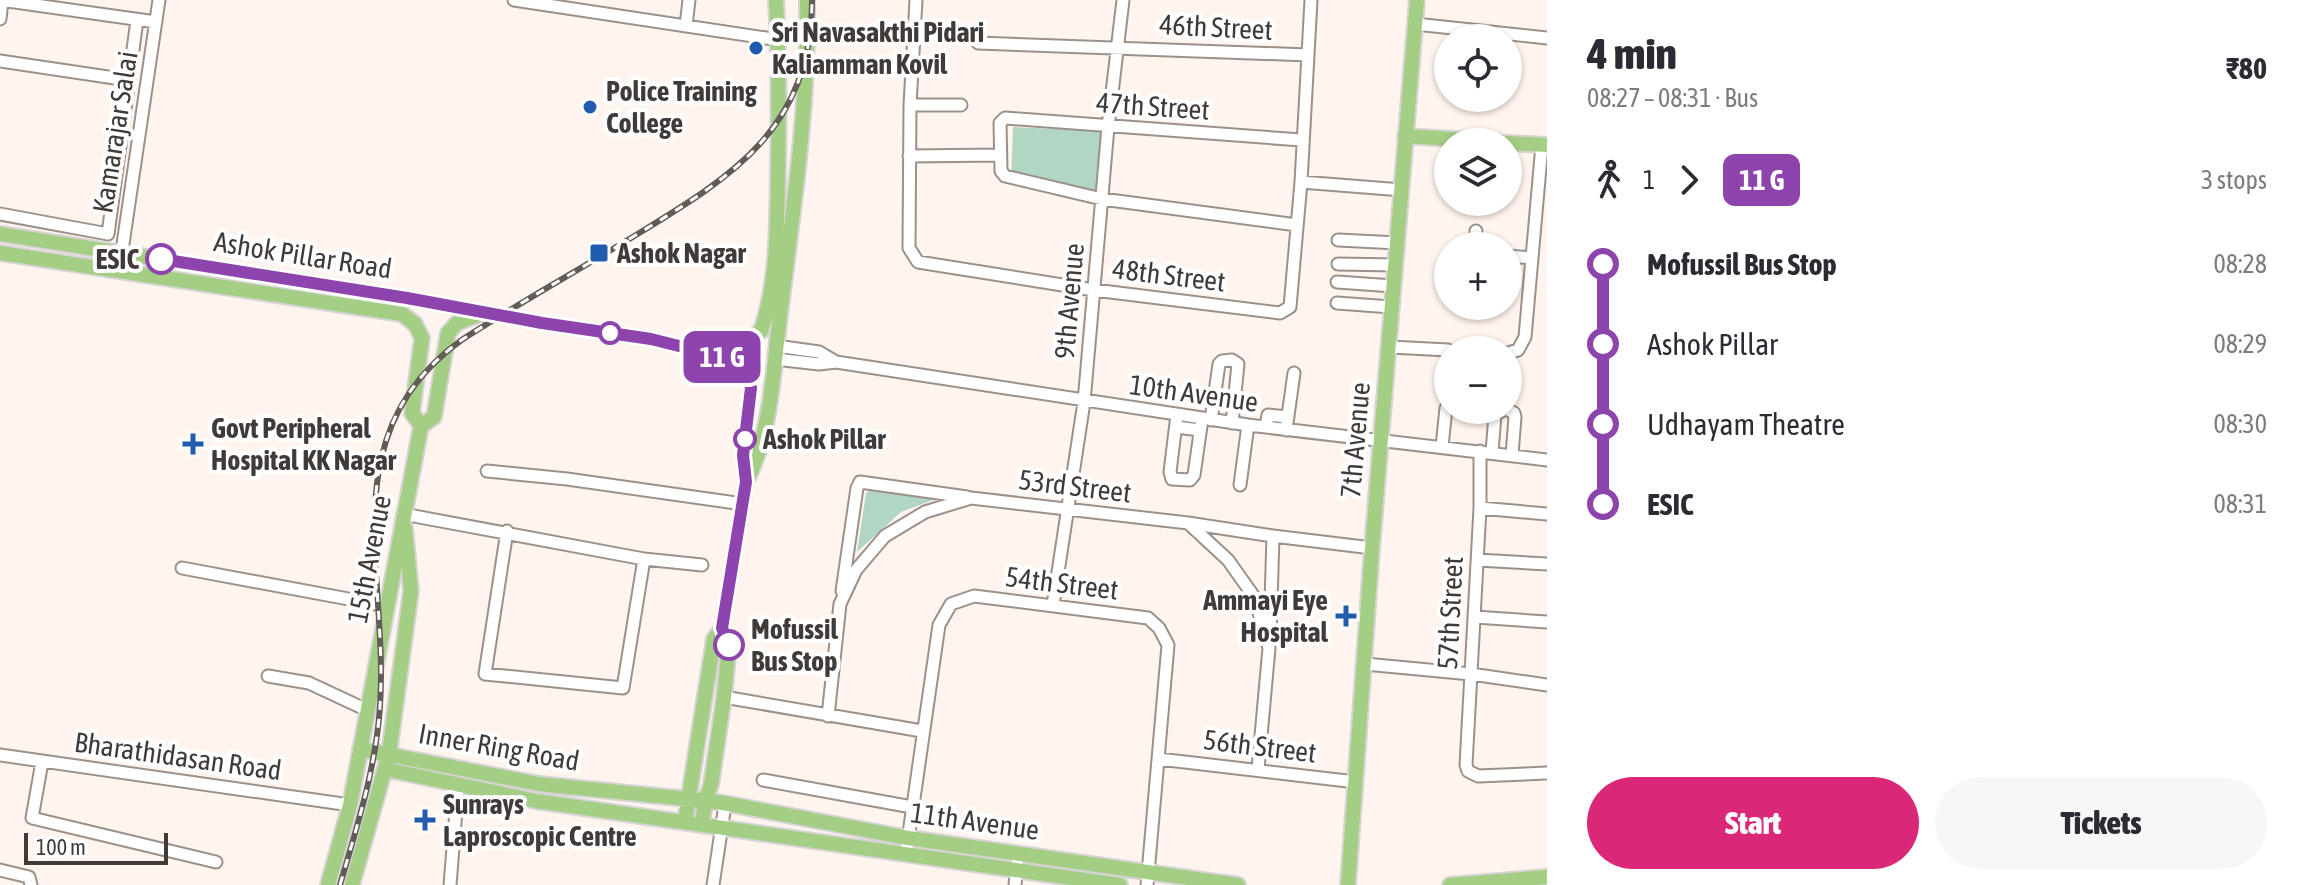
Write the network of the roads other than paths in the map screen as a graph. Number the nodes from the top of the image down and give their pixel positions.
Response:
1 (1, 0) edge
2 (159, 0) edge
3 (514, 0) edge
4 (521, 0) edge
5 (689, 0) edge
6 (776, 0) edge
7 (807, 0) edge
8 (916, 0) edge
9 (1123, 0) edge
10 (1311, 0) edge
11 (1417, 0) edge
12 (0, 19) edge
13 (137, 20) junction
14 (156, 22) junction
15 (1415, 24) junction
16 (686, 26) junction
17 (1547, 38) edge
18 (779, 40) junction
19 (978, 43) dead end
20 (1119, 47) junction
21 (1308, 55) junction
22 (0, 61) edge
23 (128, 80) junction
24 (910, 105) junction
25 (961, 105) dead end
26 (1108, 127) junction
27 (1405, 136) junction
28 (1434, 138) edge
29 (1301, 140) junction
30 (1522, 144) edge
31 (1544, 145) edge
32 (1000, 155) junction
33 (909, 156) junction
34 (1301, 182) junction
35 (1402, 190) junction
36 (1102, 199) junction
37 (0, 214) edge
38 (1297, 225) junction
39 (0, 234) edge
40 (1338, 240) dead end
41 (1398, 243) junction
42 (122, 252) junction
43 (0, 253) edge
44 (1522, 257) edge
45 (1532, 258) junction
46 (1338, 264) dead end
47 (1395, 265) junction
48 (119, 271) junction
49 (302, 282) junction
50 (1337, 282) dead end
51 (1393, 286) junction
52 (1094, 290) junction
53 (298, 299) junction
54 (1337, 303) dead end
55 (1391, 307) junction
56 (484, 313) junction
57 (1522, 341) edge
58 (1390, 347) junction
59 (1434, 349) edge
60 (776, 353) junction
61 (719, 356) junction
62 (1294, 373) dead end
63 (1084, 402) junction
64 (1288, 417) junction
65 (1177, 421) junction
66 (1204, 423) junction
67 (1232, 423) junction
68 (1444, 424) edge
69 (1493, 424) edge
70 (1514, 424) edge
71 (1248, 425) junction
72 (421, 426) junction
73 (1266, 427) junction
74 (1286, 430) junction
75 (1381, 442) junction
76 (1442, 447) junction
77 (1486, 452) junction
78 (1512, 455) junction
79 (1547, 460) edge
80 (487, 471) dead end
81 (746, 482) junction
82 (1240, 485) dead end
83 (971, 498) junction
84 (743, 504) junction
85 (1480, 508) junction
86 (1066, 511) junction
87 (403, 514) junction
88 (1547, 514) edge
89 (1188, 523) junction
90 (507, 531) junction
91 (1273, 536) junction
92 (1372, 548) junction
93 (644, 559) junction
94 (1478, 560) junction
95 (1547, 564) edge
96 (702, 565) dead end
97 (182, 568) dead end
98 (840, 604) junction
99 (1053, 605) junction
100 (386, 606) junction
101 (1475, 617) junction
102 (1547, 622) edge
103 (722, 628) junction
104 (1269, 648) junction
105 (1365, 664) junction
106 (1471, 674) junction
107 (268, 676) dead end
108 (1547, 685) edge
109 (724, 697) junction
110 (367, 710) junction
111 (828, 716) junction
112 (922, 731) junction
113 (360, 749) junction
114 (389, 754) junction
115 (0, 755) edge
116 (1159, 759) junction
117 (42, 762) junction
118 (385, 769) junction
119 (1258, 769) junction
120 (1547, 773) edge
121 (763, 780) dead end
122 (1356, 782) junction
123 (539, 784) junction
124 (458, 786) junction
125 (688, 799) junction
126 (536, 801) junction
127 (716, 803) junction
128 (350, 805) junction
129 (912, 807) junction
130 (685, 821) junction
131 (702, 824) junction
132 (722, 827) junction
133 (907, 846) junction
134 (1018, 854) junction
135 (216, 862) dead end
136 (0, 870) edge
137 (1547, 877) edge
138 (1016, 878) edge
139 (1148, 879) edge
140 (31, 882) edge
141 (1511, 882) edge
142 (328, 885) edge
143 (352, 885) edge
144 (450, 885) edge
145 (713, 885) edge
146 (1120, 885) edge
147 (1238, 885) edge
148 (1348, 885) edge
149 (1450, 885) edge

1 - 12 street
1 - 13 street
2 - 14 street, Kamarajar Salai
3 - 4 street
4 - 16 street
5 - 16 street
6 - 18 main road
7 - 60 main road
8 - 24 street
9 - 20 street, 9th Avenue
10 - 21 street
11 - 15 main road, 7th Avenue
13 - 14 street
13 - 23 street
14 - 42 street, Kamarajar Salai
15 - 17 street
15 - 27 main road, 7th Avenue
16 - 18 street
18 - 61 main road
19 - 20 street, 46th Street
20 - 21 street, 46th Street
20 - 26 street, 9th Avenue
21 - 29 street
22 - 23 street
23 - 37 street
24 - 25 street
24 - 33 street
26 - 29 street, 47th Street
26 - 32 street, 47th Street
26 - 36 street, 9th Avenue
27 - 28 main road
27 - 35 main road, 7th Avenue
29 - 34 street
30 - 31 main road
31 - 45 street
32 - 33 street
32 - 36 street
33 - 52 street, 48th Street
34 - 35 street
34 - 38 street
35 - 41 main road, 7th Avenue
36 - 38 street
36 - 52 street, 9th Avenue
38 - 52 street, 48th Street
39 - 42 main road, Ashok Pillar Road
40 - 41 street
41 - 47 main road, 7th Avenue
42 - 48 street, Kamarajar Salai
42 - 49 main road, Ashok Pillar Road
43 - 48 main road, Ashok Pillar Road
44 - 45 street
45 - 57 street
46 - 47 street
47 - 51 main road, 7th Avenue
48 - 53 main road, Ashok Pillar Road
49 - 53 main road
49 - 56 main road, Ashok Pillar Road
50 - 51 street
51 - 55 main road, 7th Avenue
52 - 63 street, 9th Avenue
53 - 72 main road, Ashok Pillar Road
54 - 55 street
55 - 58 main road, 7th Avenue
56 - 61 main road
56 - 72 main road, 15th Avenue
58 - 59 street
58 - 75 main road, 7th Avenue
60 - 63 street, 10th Avenue
60 - 81 main road
61 - 81 main road
62 - 64 street
63 - 65 street, 10th Avenue
63 - 86 street, 9th Avenue
64 - 73 street
64 - 74 street
65 - 66 street, 10th Avenue
65 - 66 street
66 - 67 street, 10th Avenue
66 - 67 street
67 - 71 street, 10th Avenue
68 - 76 street
69 - 77 street, 57th Street
70 - 78 street
71 - 73 street, 10th Avenue
71 - 82 street
72 - 87 main road, 15th Avenue
73 - 74 street, 10th Avenue
74 - 75 street, 10th Avenue
75 - 76 street, 10th Avenue
75 - 92 main road, 7th Avenue
76 - 77 street, 10th Avenue
77 - 78 street, 10th Avenue
77 - 85 street, 57th Street
78 - 79 street, 10th Avenue
80 - 84 street
81 - 84 main road
83 - 86 street, 53rd Street
83 - 98 street, 53rd Street
83 - 98 street
84 - 103 main road
85 - 88 street
85 - 94 street, 57th Street
86 - 89 street, 53rd Street
86 - 99 street, 9th Avenue
87 - 90 street
87 - 100 main road, 15th Avenue
87 - 114 main road
89 - 91 street, 53rd Street
89 - 104 street
90 - 93 street
90 - 93 street
91 - 92 street, 53rd Street
91 - 104 street
92 - 105 main road, 7th Avenue
93 - 96 street
94 - 95 street
94 - 101 street, 57th Street
97 - 100 street
98 - 111 street, 53rd Street
99 - 112 street, 54th Street
99 - 116 street, 54th Street
100 - 110 main road, 15th Avenue
101 - 102 street
101 - 106 street, 57th Street
103 - 109 main road
103 - 125 main road
104 - 119 street
105 - 106 street
105 - 122 main road, 7th Avenue
106 - 108 street
106 - 120 street, 57th Street
107 - 110 street
109 - 111 street
109 - 127 main road
110 - 113 main road, 15th Avenue
111 - 112 street
112 - 129 street, 54th Street
113 - 114 main road
113 - 128 main road
114 - 118 main road, Inner Ring Road
114 - 123 main road, Inner Ring Road
115 - 117 street, Bharathidasan Road
116 - 119 street, 56th Street
116 - 139 street, 54th Street
117 - 128 street, Bharathidasan Road
117 - 135 street
118 - 124 main road, 11th Avenue
118 - 143 main road, Inner Ring Road
119 - 122 street, 56th Street
121 - 129 street
122 - 148 main road, 7th Avenue
123 - 125 main road, Inner Ring Road
123 - 126 main road
124 - 126 main road, 11th Avenue
124 - 144 street
125 - 127 main road, Inner Ring Road
125 - 130 main road
126 - 130 main road, 11th Avenue
127 - 131 main road
127 - 132 street
127 - 133 main road, 11th Avenue
128 - 142 main road
129 - 133 street, 54th Street
130 - 131 main road, 11th Avenue
131 - 132 main road, 11th Avenue
132 - 133 main road, 11th Avenue
132 - 145 street
133 - 134 main road, 11th Avenue
133 - 138 main road, 11th Avenue
134 - 138 street
134 - 139 main road, 11th Avenue
136 - 140 street
137 - 141 main road
138 - 146 main road, 11th Avenue
139 - 147 main road, 11th Avenue
141 - 149 main road

